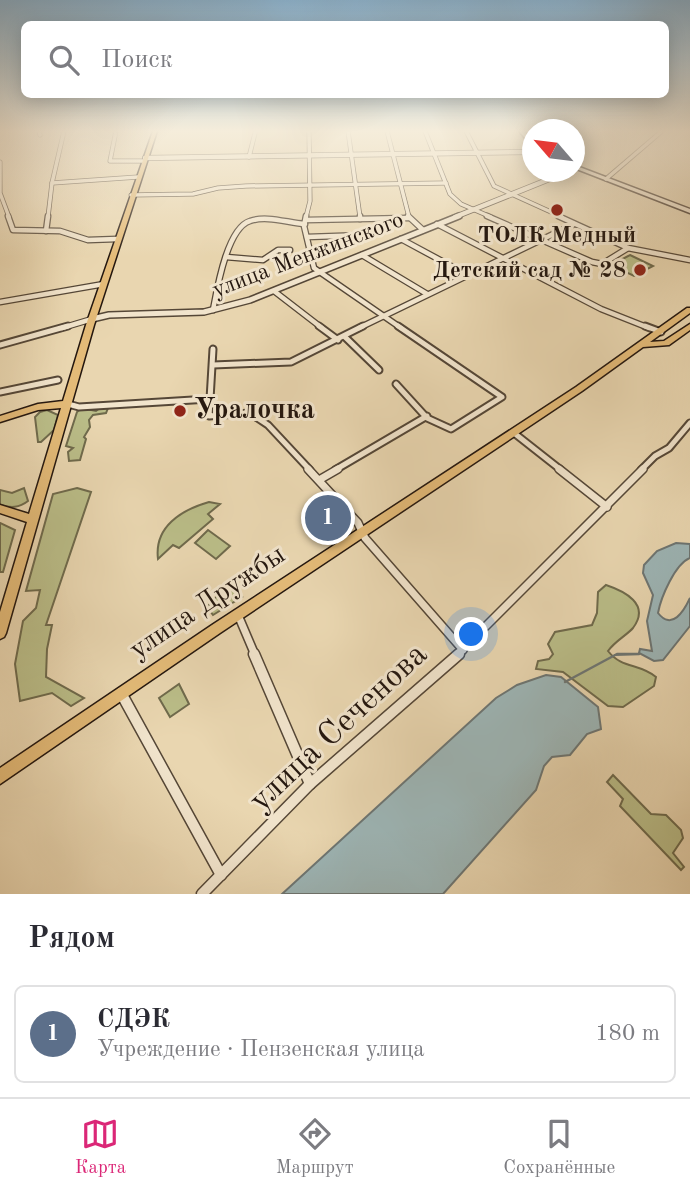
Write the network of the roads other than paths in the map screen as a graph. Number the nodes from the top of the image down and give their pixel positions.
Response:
1 (0, 173) edge
2 (54, 173) edge
3 (140, 173) edge
4 (309, 173) edge
5 (353, 173) edge
6 (398, 173) edge
7 (442, 173) edge
8 (487, 173) edge
9 (590, 173) edge
10 (613, 173) edge
11 (138, 177) junction
12 (606, 179) junction
13 (541, 182) edge
14 (52, 183) junction
15 (446, 183) junction
16 (401, 184) junction
17 (309, 185) junction
18 (355, 185) junction
19 (509, 194) junction
20 (131, 195) junction
21 (471, 209) junction
22 (690, 211) edge
23 (409, 218) junction
24 (360, 219) junction
25 (305, 222) junction
26 (437, 224) junction
27 (574, 224) junction
28 (423, 230) junction
29 (46, 231) junction
30 (365, 235) dead end
31 (307, 237) junction
32 (117, 239) junction
33 (401, 239) junction
34 (539, 241) junction
35 (628, 248) junction
36 (290, 250) dead end
37 (362, 255) junction
38 (226, 257) junction
39 (503, 258) junction
40 (690, 260) edge
41 (321, 272) junction
42 (466, 274) junction
43 (104, 284) junction
44 (274, 290) junction
45 (427, 294) junction
46 (0, 303) edge
47 (214, 310) junction
48 (690, 311) edge
49 (384, 315) junction
50 (92, 319) junction
51 (690, 326) edge
52 (661, 332) junction
53 (345, 337) junction
54 (338, 340) junction
55 (0, 345) edge
56 (644, 345) junction
57 (213, 349) dead end
58 (213, 365) junction
59 (379, 370) dead end
60 (58, 380) dead end
61 (396, 384) dead end
62 (0, 392) edge
63 (209, 399) junction
64 (68, 404) junction
65 (427, 416) junction
66 (0, 419) edge
67 (690, 423) edge
68 (514, 433) junction
69 (319, 480) junction
70 (607, 507) junction
71 (0, 509) edge
72 (33, 520) junction
73 (364, 531) junction
74 (238, 615) junction
75 (0, 633) edge
76 (463, 650) junction
77 (121, 693) junction
78 (0, 777) edge
79 (310, 784) junction
80 (221, 875) junction
81 (202, 894) edge

1 - 29 street
2 - 14 street
3 - 11 main road
4 - 17 street
5 - 18 street
6 - 16 street
7 - 15 street
8 - 19 street
9 - 12 main road
10 - 12 street
11 - 14 street
11 - 20 main road
12 - 22 main road
13 - 19 street, улица Менжинского
14 - 29 street
15 - 16 street
15 - 21 street
16 - 18 street
16 - 23 street
17 - 18 street
17 - 20 street
17 - 25 street
18 - 24 street
19 - 21 street, улица Менжинского
19 - 27 street
20 - 32 main road
21 - 26 street, улица Менжинского
21 - 34 street
23 - 24 street
23 - 28 street
24 - 25 street
25 - 31 street
25 - 38 street
26 - 28 street, улица Менжинского
26 - 39 street
27 - 34 street
27 - 35 street
28 - 33 street, улица Менжинского
29 - 32 street
30 - 31 street
31 - 41 street
32 - 43 main road
33 - 37 street, улица Менжинского
33 - 42 street
34 - 35 street
34 - 39 street
35 - 40 street
36 - 38 street
37 - 41 street, улица Менжинского
37 - 45 street
38 - 47 street
39 - 42 street
39 - 52 street
41 - 44 street, улица Менжинского
41 - 49 street
42 - 45 street
43 - 46 street
43 - 50 main road
44 - 47 street, улица Менжинского
44 - 54 street
45 - 49 street
47 - 50 street, улица Менжинского
48 - 52 main road, улица Дружбы
49 - 53 street
49 - 65 street
50 - 55 street
50 - 64 main road
51 - 56 main road
52 - 56 main road, улица Дружбы
53 - 54 street
53 - 59 street
54 - 58 street
56 - 68 main road, улица Дружбы
57 - 58 street
58 - 63 street
60 - 62 street
61 - 65 street
63 - 64 street
63 - 69 street
64 - 66 main road
64 - 72 main road
65 - 69 street
67 - 70 street, улица Сеченова
68 - 70 street
68 - 73 main road, улица Дружбы
69 - 73 street
70 - 76 street, улица Сеченова
71 - 72 main road
72 - 75 main road
73 - 74 main road, улица Дружбы
73 - 76 street
74 - 77 main road, улица Дружбы
74 - 79 street
76 - 79 street, улица Сеченова
77 - 78 main road, улица Дружбы
77 - 80 street
79 - 80 street, улица Сеченова
80 - 81 street, улица Сеченова

